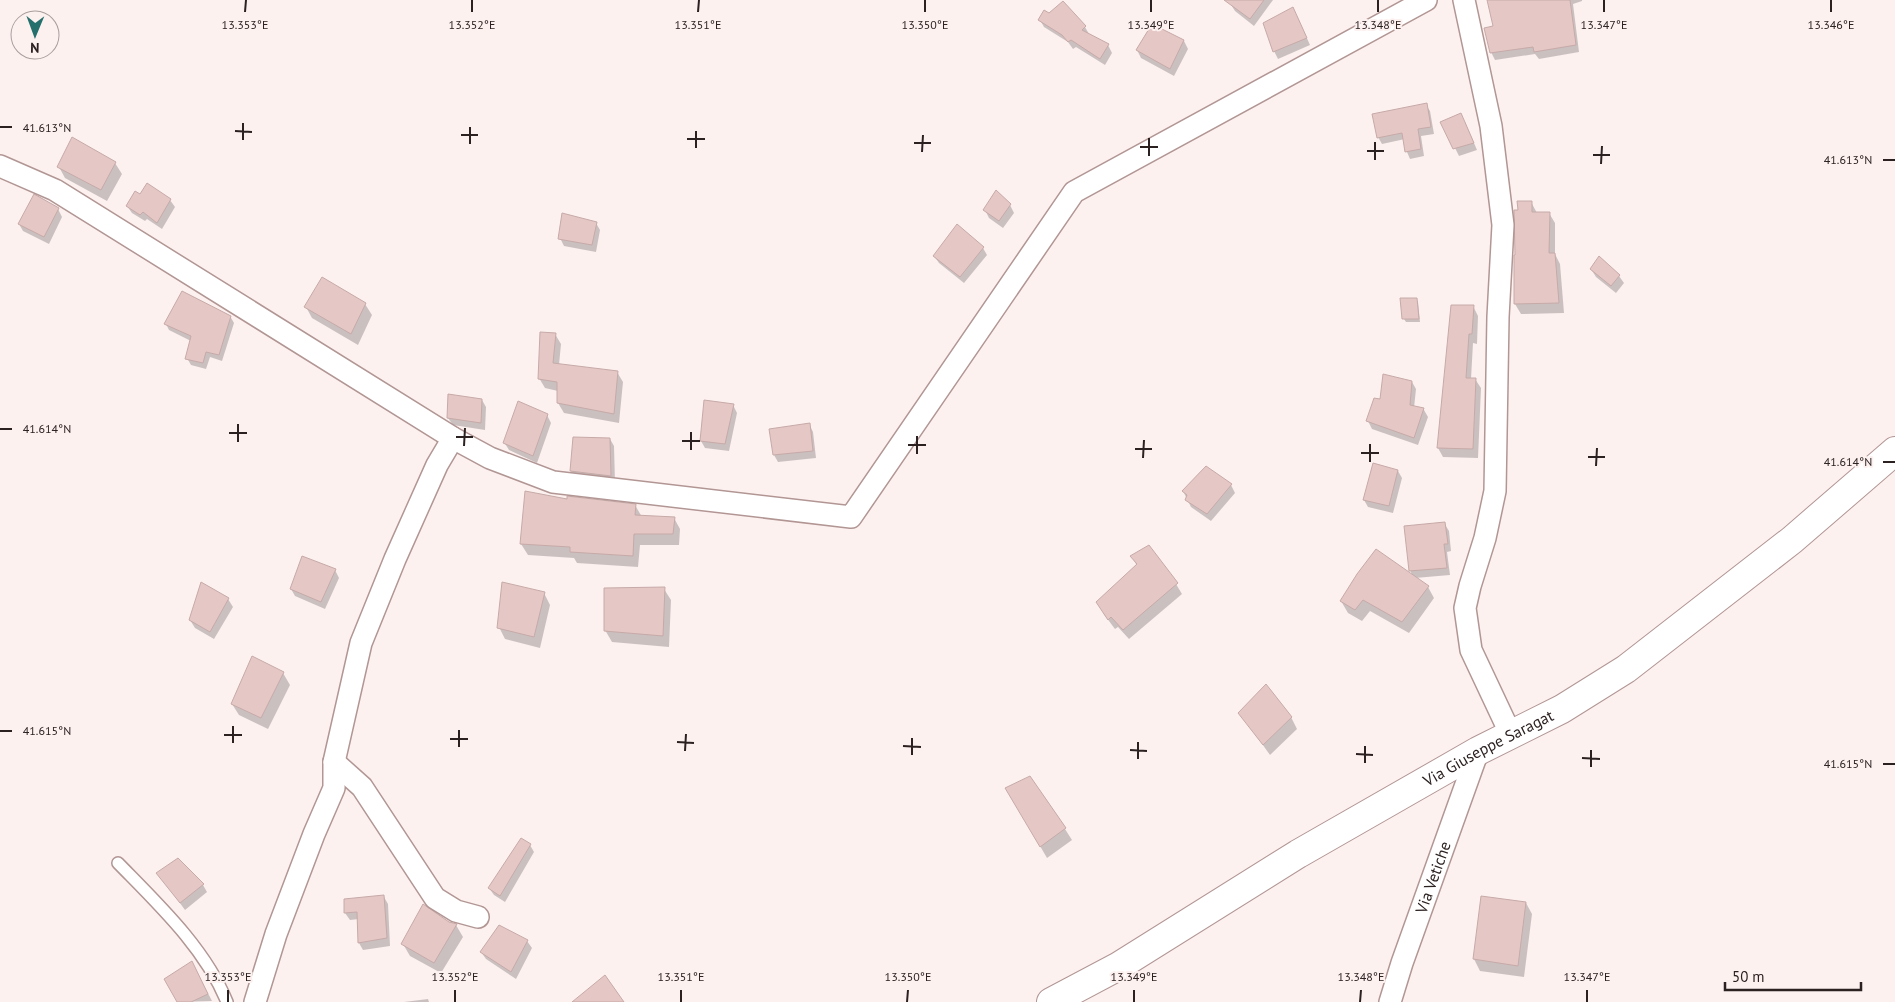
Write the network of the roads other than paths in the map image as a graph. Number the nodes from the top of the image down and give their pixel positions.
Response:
1 (1426, 0) edge
2 (1464, 0) edge
3 (0, 166) edge
4 (453, 438) junction
5 (1895, 451) edge
6 (1511, 735) junction
7 (1478, 751) junction
8 (334, 762) junction
9 (118, 863) dead end
10 (478, 917) dead end
11 (227, 1002) edge
12 (254, 1002) edge
13 (1051, 1002) edge
14 (1390, 1002) edge

1 - 4 street
2 - 6 street
3 - 4 street
4 - 8 street
5 - 6 street, Via Giuseppe Saragat
6 - 7 street, Via Giuseppe Saragat
7 - 13 street, Via Giuseppe Saragat
7 - 14 street, Via Vetiche
8 - 10 street
8 - 12 street
9 - 11 lane

